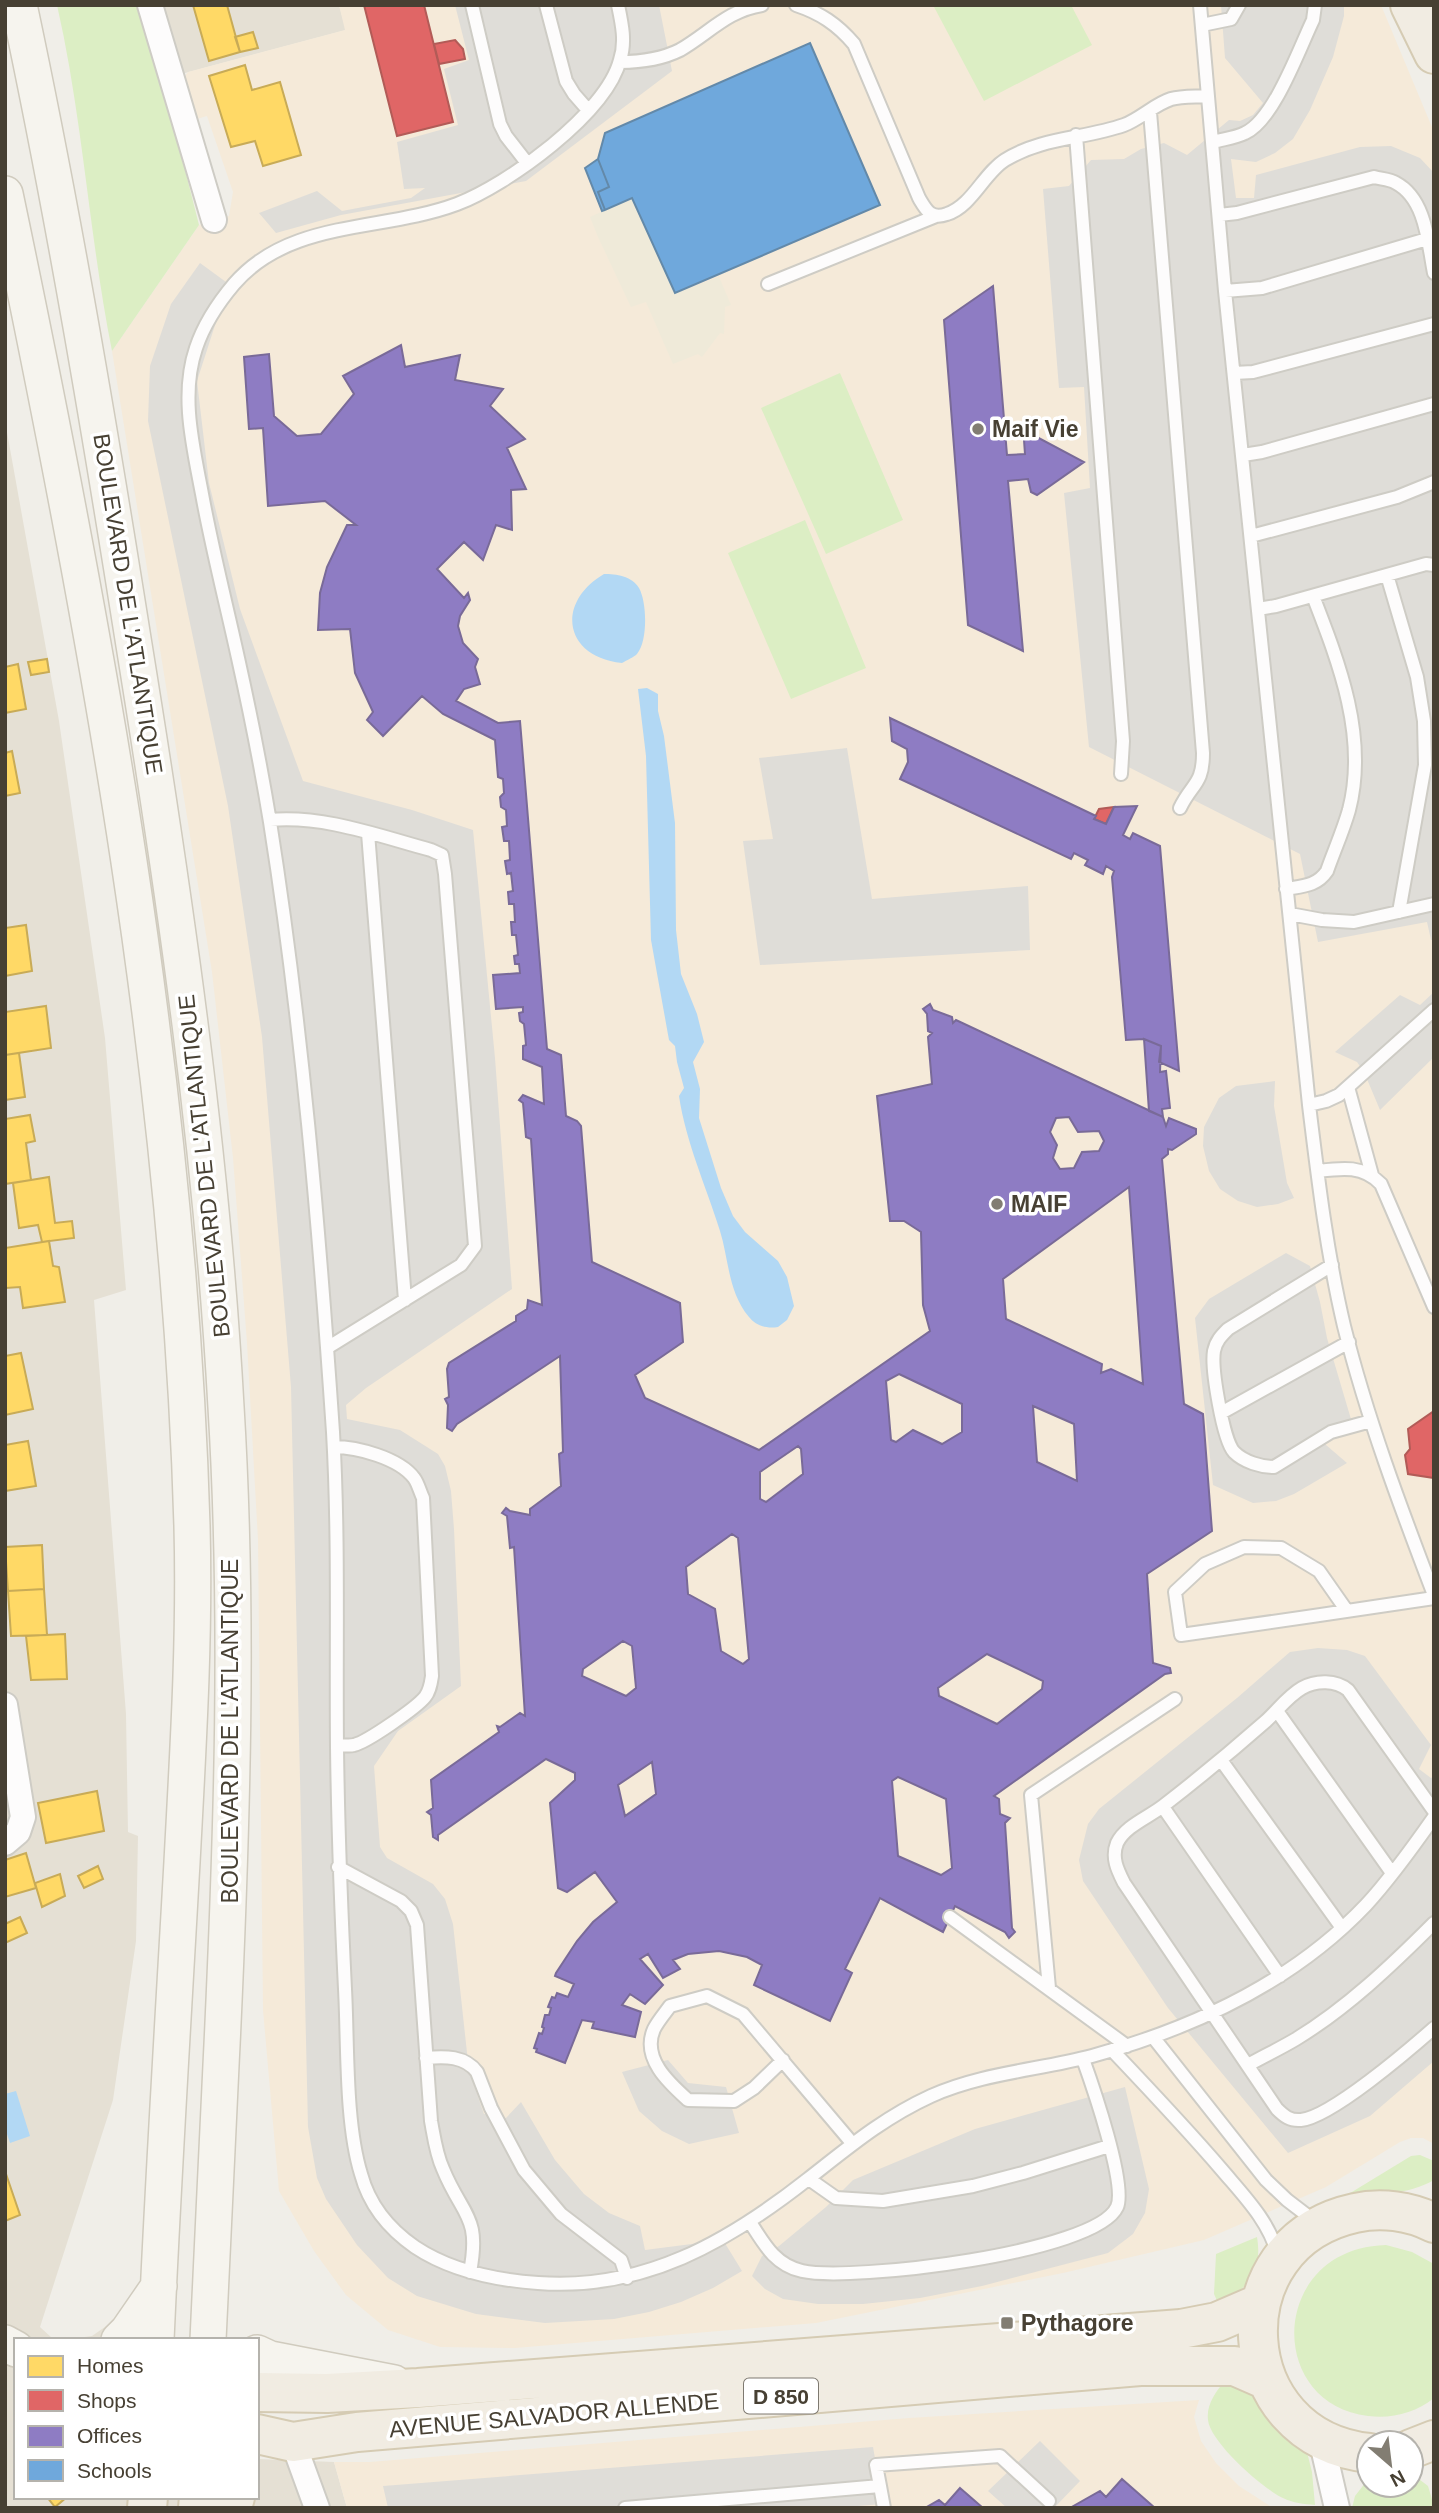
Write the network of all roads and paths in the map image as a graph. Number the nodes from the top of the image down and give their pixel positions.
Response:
1 (19, 5) edge
2 (149, 5) edge
3 (472, 5) edge
4 (546, 5) edge
5 (618, 5) edge
6 (762, 5) edge
7 (796, 5) edge
8 (1200, 5) edge
9 (1239, 5) edge
10 (1315, 5) edge
11 (1409, 5) edge
12 (1202, 25) junction
13 (1434, 54) edge
14 (620, 62) junction
15 (1208, 96) junction
16 (588, 110) junction
17 (1150, 112) junction
18 (1076, 135) junction
19 (1213, 142) junction
20 (527, 163) junction
21 (5, 194) edge
22 (1219, 215) junction
23 (936, 216) junction
24 (214, 220) dead end
25 (1427, 239) junction
26 (1434, 273) edge
27 (768, 284) dead end
28 (1225, 291) junction
29 (1434, 324) edge
30 (1234, 373) junction
31 (1434, 404) edge
32 (1243, 455) junction
33 (1434, 482) edge
34 (1251, 536) junction
35 (1434, 565) edge
36 (1387, 575) junction
37 (1313, 596) junction
38 (1258, 609) junction
39 (1121, 774) dead end
40 (1180, 808) dead end
41 (270, 820) junction
42 (368, 833) junction
43 (1286, 889) junction
44 (1434, 904) edge
45 (1399, 912) junction
46 (1290, 914) junction
47 (1434, 1010) edge
48 (1348, 1087) junction
49 (1309, 1105) junction
50 (1318, 1171) junction
51 (1373, 1175) junction
52 (1332, 1265) junction
53 (405, 1300) junction
54 (1434, 1307) edge
55 (1349, 1342) junction
56 (327, 1348) junction
57 (1221, 1413) junction
58 (1371, 1421) junction
59 (334, 1447) junction
60 (1434, 1597) edge
61 (1347, 1611) junction
62 (1175, 1699) dead end
63 (5, 1705) edge
64 (1277, 1711) junction
65 (337, 1745) junction
66 (1221, 1760) junction
67 (1163, 1807) junction
68 (1434, 1811) edge
69 (1434, 1817) edge
70 (5, 1843) edge
71 (338, 1867) junction
72 (1392, 1873) junction
73 (950, 1916) dead end
74 (1434, 1923) edge
75 (1342, 1928) junction
76 (1280, 1976) junction
77 (1049, 1988) junction
78 (1214, 2013) junction
79 (1434, 2028) edge
80 (1153, 2037) junction
81 (1127, 2046) junction
82 (1112, 2050) junction
83 (426, 2058) junction
84 (1083, 2059) junction
85 (783, 2060) junction
86 (1248, 2065) junction
87 (852, 2143) junction
88 (1109, 2146) junction
89 (809, 2179) junction
90 (1434, 2193) edge
91 (1388, 2210) junction
92 (750, 2222) junction
93 (1434, 2223) edge
94 (1320, 2225) junction
95 (1280, 2260) junction
96 (470, 2272) junction
97 (627, 2277) junction
98 (159, 2286) junction
99 (210, 2298) junction
100 (1261, 2303) junction
101 (121, 2338) edge
102 (156, 2338) edge
103 (208, 2338) edge
104 (240, 2338) edge
105 (259, 2354) edge
106 (1267, 2380) junction
107 (418, 2388) junction
108 (259, 2392) edge
109 (275, 2438) edge
110 (1321, 2439) junction
111 (1355, 2450) edge
112 (259, 2459) edge
113 (880, 2486) junction
114 (1049, 2501) dead end
115 (317, 2508) edge
116 (625, 2508) edge
117 (884, 2508) edge
118 (1338, 2508) edge

1 - 99 main road, BOULEVARD DE L'ATLANTIQUE
2 - 24 street
3 - 20 lane
4 - 16 lane
5 - 14 lane
6 - 14 lane
7 - 23 lane
8 - 12 lane
9 - 12 lane
10 - 19 lane
11 - 13 main road
12 - 15 lane
14 - 16 lane
15 - 17 lane
15 - 19 lane
16 - 20 lane
17 - 18 lane
17 - 40 lane
18 - 23 lane
18 - 39 lane
19 - 22 lane
20 - 41 lane
21 - 98 main road, BOULEVARD DE L'ATLANTIQUE
22 - 25 lane
22 - 28 lane
23 - 27 lane
25 - 26 lane
25 - 28 lane
28 - 30 lane
29 - 30 lane
30 - 32 lane
31 - 32 lane
32 - 34 lane
33 - 34 lane
34 - 38 lane
35 - 36 lane
36 - 37 lane
36 - 45 lane
37 - 38 lane
37 - 43 lane
38 - 43 lane
41 - 42 lane
41 - 56 lane
42 - 53 lane
42 - 53 lane
43 - 46 lane
44 - 45 lane
45 - 46 lane
46 - 49 lane
47 - 48 lane
48 - 49 lane
48 - 51 lane
49 - 50 lane
50 - 51 lane
50 - 52 lane
51 - 54 lane
52 - 55 lane
52 - 57 lane
53 - 56 lane
55 - 57 lane
55 - 58 lane
56 - 59 lane
57 - 58 lane
58 - 60 lane
59 - 65 lane
59 - 65 lane
60 - 61 lane
61 - 61 lane
62 - 77 lane
63 - 70 street
64 - 66 lane
64 - 68 lane
64 - 72 lane
65 - 71 lane
66 - 67 lane
66 - 75 lane
67 - 76 lane
67 - 78 lane
69 - 72 lane
71 - 83 lane
71 - 96 lane
72 - 75 lane
73 - 77 lane
74 - 86 lane
75 - 76 lane
76 - 78 lane
77 - 81 lane
78 - 80 lane
78 - 86 lane
79 - 86 lane
80 - 81 lane
80 - 94 lane
81 - 82 lane
82 - 84 lane
82 - 95 lane
83 - 96 lane
83 - 97 lane
84 - 87 lane
84 - 88 lane
85 - 85 lane
85 - 87 lane
87 - 89 lane
88 - 89 lane
88 - 92 lane
89 - 92 lane
90 - 91 main road
91 - 93 main road
91 - 94 main road
92 - 97 lane
94 - 95 main road
95 - 100 main road
96 - 97 lane
98 - 101 main road
98 - 102 main road, BOULEVARD DE L'ATLANTIQUE
99 - 103 main road, BOULEVARD DE L'ATLANTIQUE
99 - 104 main road
100 - 106 main road
100 - 107 main road, AVENUE SALVADOR ALLENDE / D 850
105 - 107 main road
106 - 109 main road, AVENUE SALVADOR ALLENDE / D 850
106 - 110 main road
107 - 108 main road, AVENUE SALVADOR ALLENDE / D 850
109 - 112 main road
109 - 115 street
110 - 111 main road
110 - 118 street
113 - 114 lane
113 - 116 lane
113 - 117 lane

